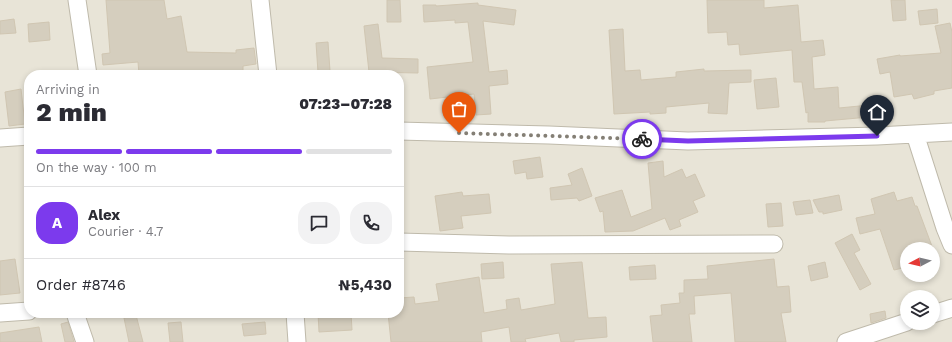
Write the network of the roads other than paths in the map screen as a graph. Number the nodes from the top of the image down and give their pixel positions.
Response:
1 (77, 0) edge
2 (260, 0) edge
3 (87, 70) edge
4 (267, 70) edge
5 (404, 131) edge
6 (952, 132) edge
7 (915, 134) junction
8 (24, 136) edge
9 (0, 138) edge
10 (404, 242) edge
11 (774, 244) dead end
12 (952, 245) edge
13 (952, 308) edge
14 (24, 311) edge
15 (940, 312) edge
16 (0, 313) edge
17 (77, 318) edge
18 (295, 318) edge
19 (900, 326) edge
20 (882, 336) edge
21 (85, 342) edge
22 (297, 342) edge
23 (846, 342) edge

1 - 3 street
2 - 4 street
5 - 7 street
6 - 7 street
7 - 12 street
8 - 9 street
10 - 11 street
13 - 15 street
14 - 16 street
17 - 21 street
18 - 22 street
19 - 20 street
20 - 23 street

